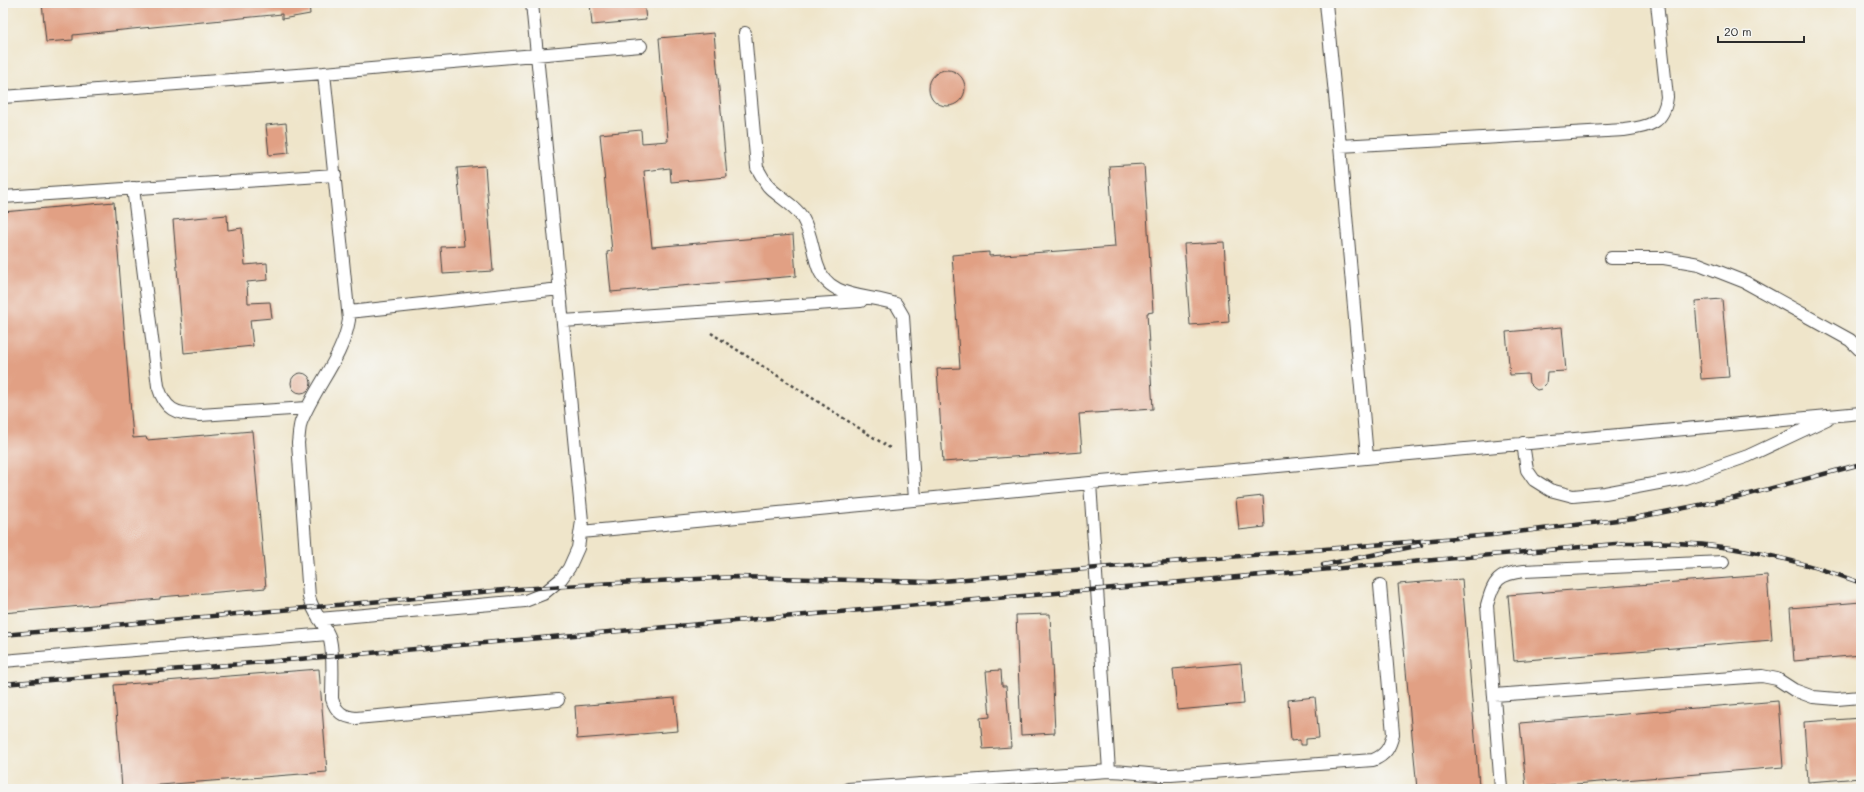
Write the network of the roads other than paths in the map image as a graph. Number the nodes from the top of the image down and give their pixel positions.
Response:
1 (532, 3) edge
2 (1326, 3) edge
3 (1657, 3) edge
4 (745, 33) dead end
5 (642, 46) dead end
6 (537, 55) junction
7 (324, 73) junction
8 (3, 97) edge
9 (1340, 146) junction
10 (335, 174) junction
11 (133, 188) junction
12 (3, 196) edge
13 (1611, 258) dead end
14 (560, 289) junction
15 (882, 299) junction
16 (349, 312) junction
17 (563, 321) junction
18 (1861, 350) edge
19 (307, 408) junction
20 (1861, 413) edge
21 (1836, 415) junction
22 (1523, 443) junction
23 (1367, 457) junction
24 (1090, 483) junction
25 (915, 500) junction
26 (580, 532) junction
27 (1723, 562) dead end
28 (1380, 585) dead end
29 (319, 619) junction
30 (328, 634) junction
31 (3, 661) edge
32 (1494, 695) junction
33 (1861, 697) edge
34 (558, 700) dead end
35 (1110, 771) junction
36 (915, 787) edge
37 (848, 789) edge
38 (1501, 789) edge

1 - 6 lane
2 - 9 lane
3 - 9 lane
4 - 15 lane
5 - 6 lane
6 - 7 lane
6 - 14 lane
7 - 8 lane
7 - 10 lane
9 - 23 lane
10 - 11 lane
10 - 16 lane
11 - 12 lane
11 - 19 lane
13 - 18 lane
14 - 16 lane
14 - 17 lane
15 - 17 lane
15 - 25 lane
16 - 19 lane
17 - 26 lane
19 - 29 lane
20 - 21 lane
21 - 22 lane
21 - 22 lane
22 - 23 lane
23 - 24 lane
24 - 25 lane
24 - 35 lane
25 - 26 lane
26 - 29 lane
27 - 32 lane
28 - 35 lane
29 - 30 lane
30 - 31 lane
30 - 34 lane
32 - 33 lane
32 - 38 lane
35 - 36 lane
36 - 37 lane

